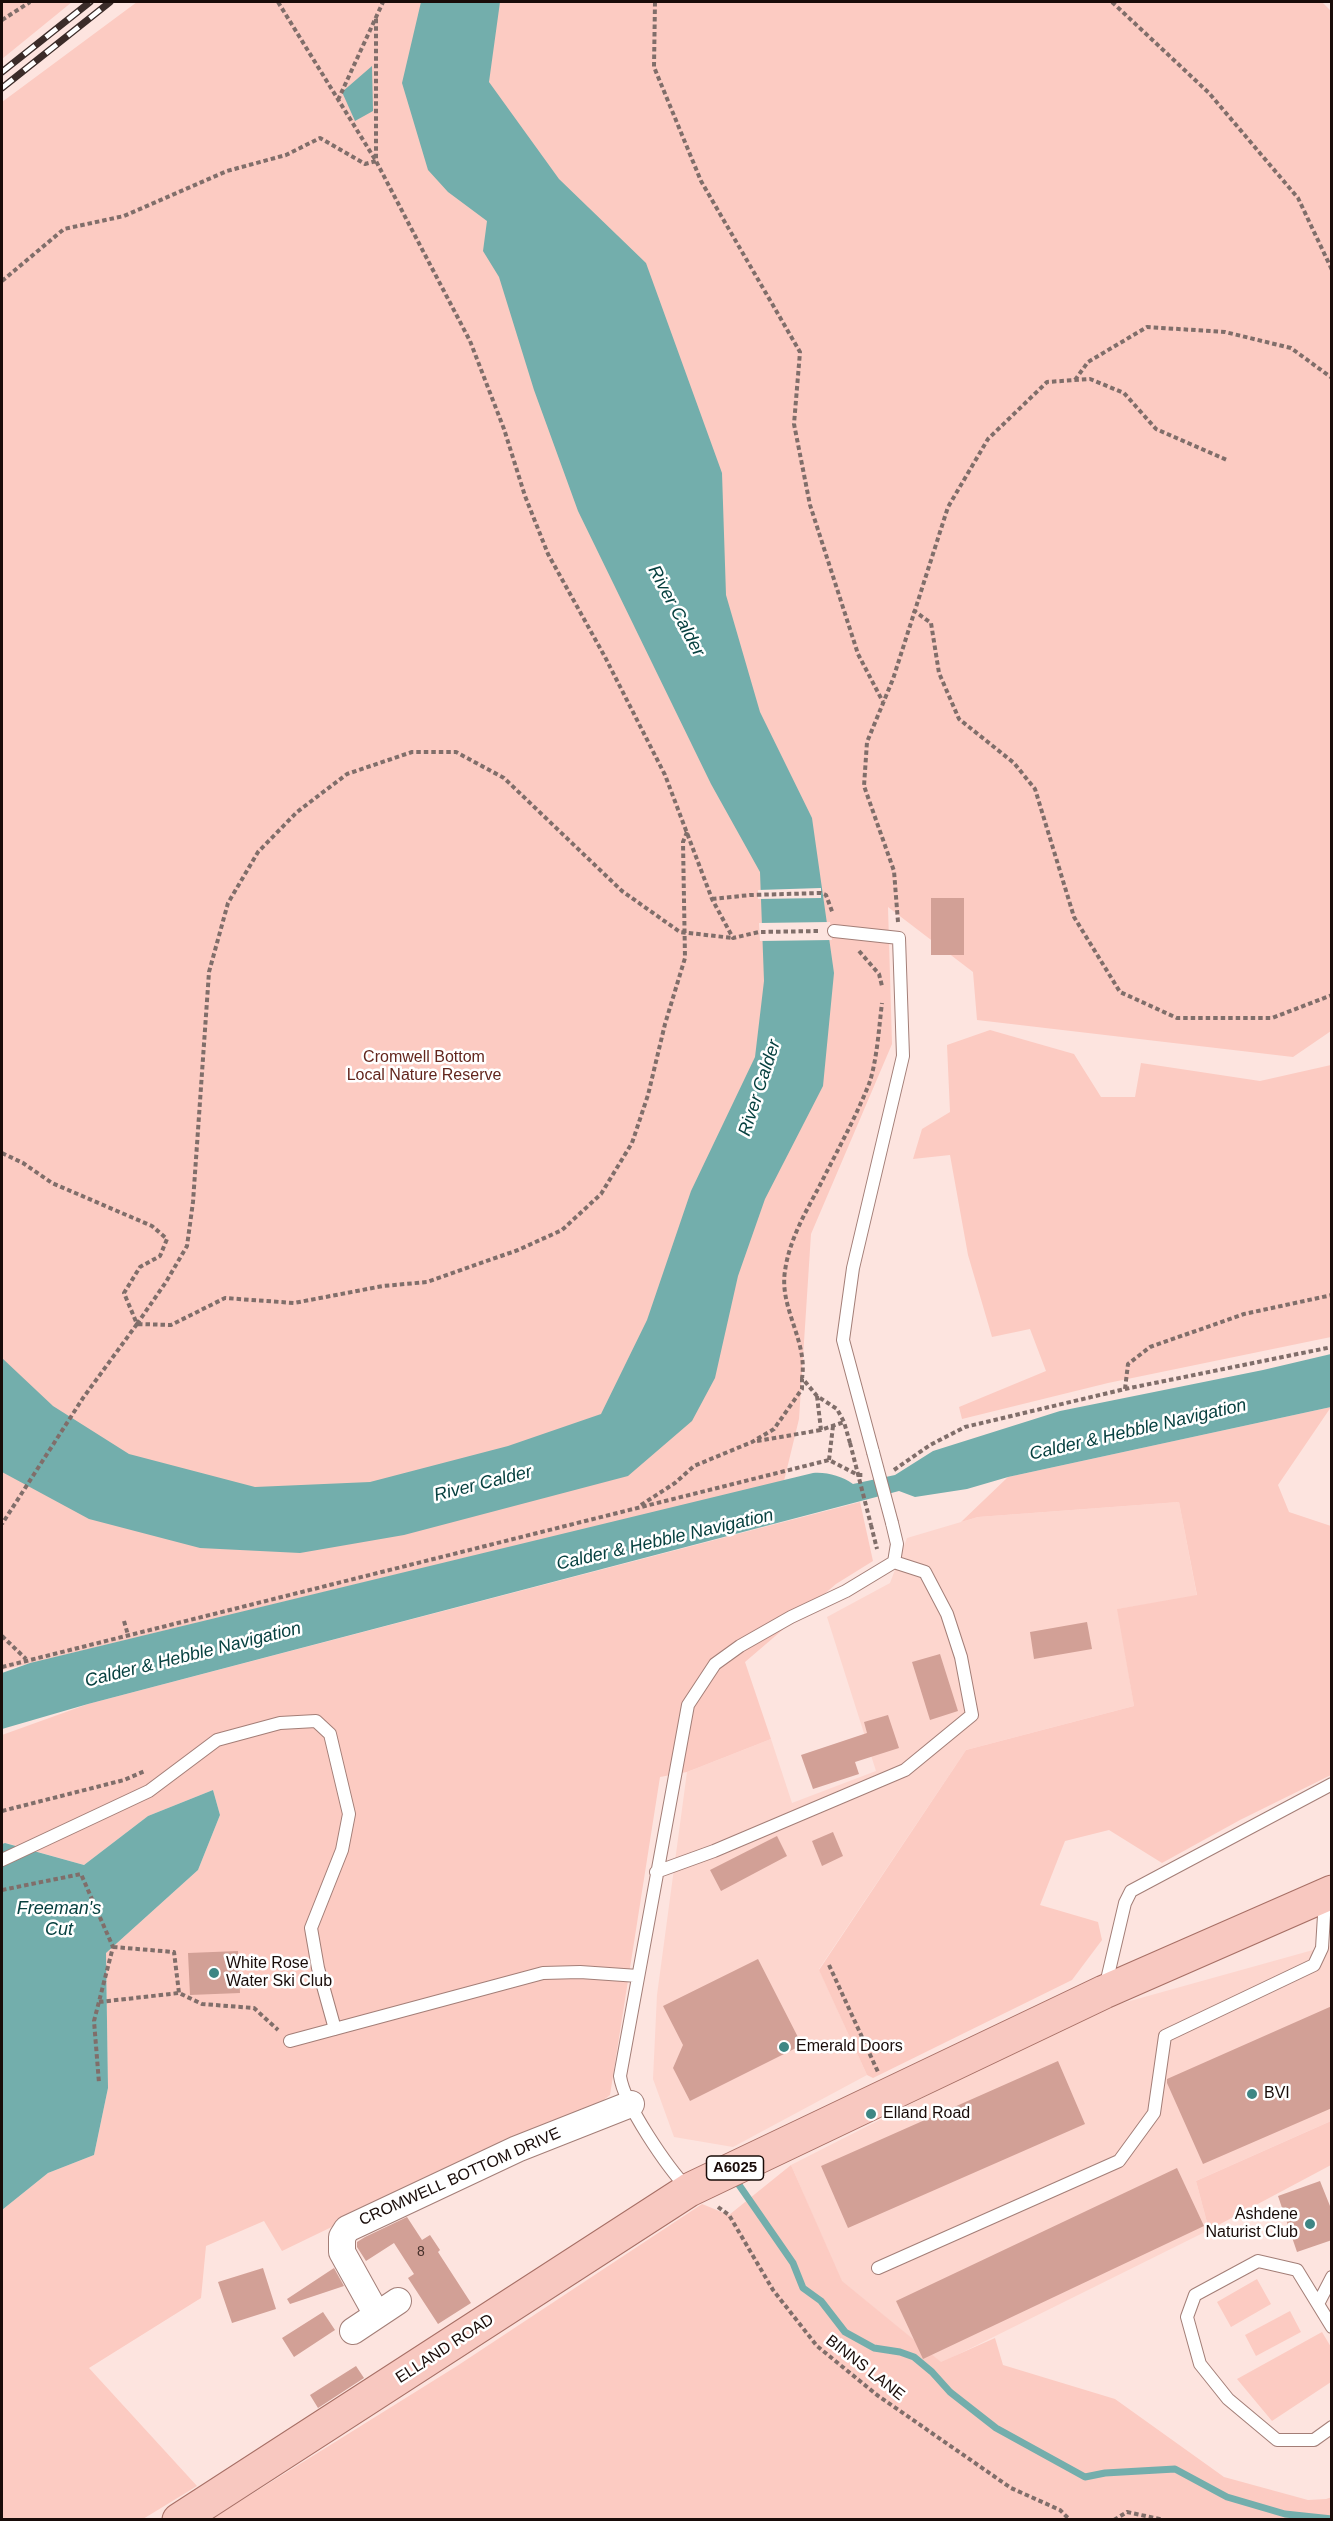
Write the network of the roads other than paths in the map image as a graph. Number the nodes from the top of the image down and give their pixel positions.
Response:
1 (836, 931) road end
2 (894, 1562) junction
3 (1332, 1785) edge
4 (2, 1860) edge
5 (656, 1872) junction
6 (1329, 1893) edge
7 (638, 1976) junction
8 (1104, 1992) junction
9 (335, 2029) junction
10 (290, 2042) road end
11 (631, 2104) junction
12 (689, 2190) junction
13 (878, 2268) dead end
14 (1332, 2277) edge
15 (1318, 2304) junction
16 (1332, 2327) edge
17 (353, 2331) dead end
18 (1332, 2427) edge
19 (179, 2520) edge

1 - 2 lane, bridge
2 - 5 lane
2 - 5 lane
3 - 8 lane
4 - 9 lane
5 - 7 lane
6 - 8 main road, ELLAND ROAD / A6025
6 - 13 lane
7 - 9 lane
7 - 11 lane
8 - 12 main road, ELLAND ROAD / A6025
9 - 10 lane
11 - 12 lane
11 - 17 street, CROMWELL BOTTOM DRIVE
12 - 19 main road, ELLAND ROAD / A6025
14 - 15 lane
15 - 16 lane
15 - 18 lane

